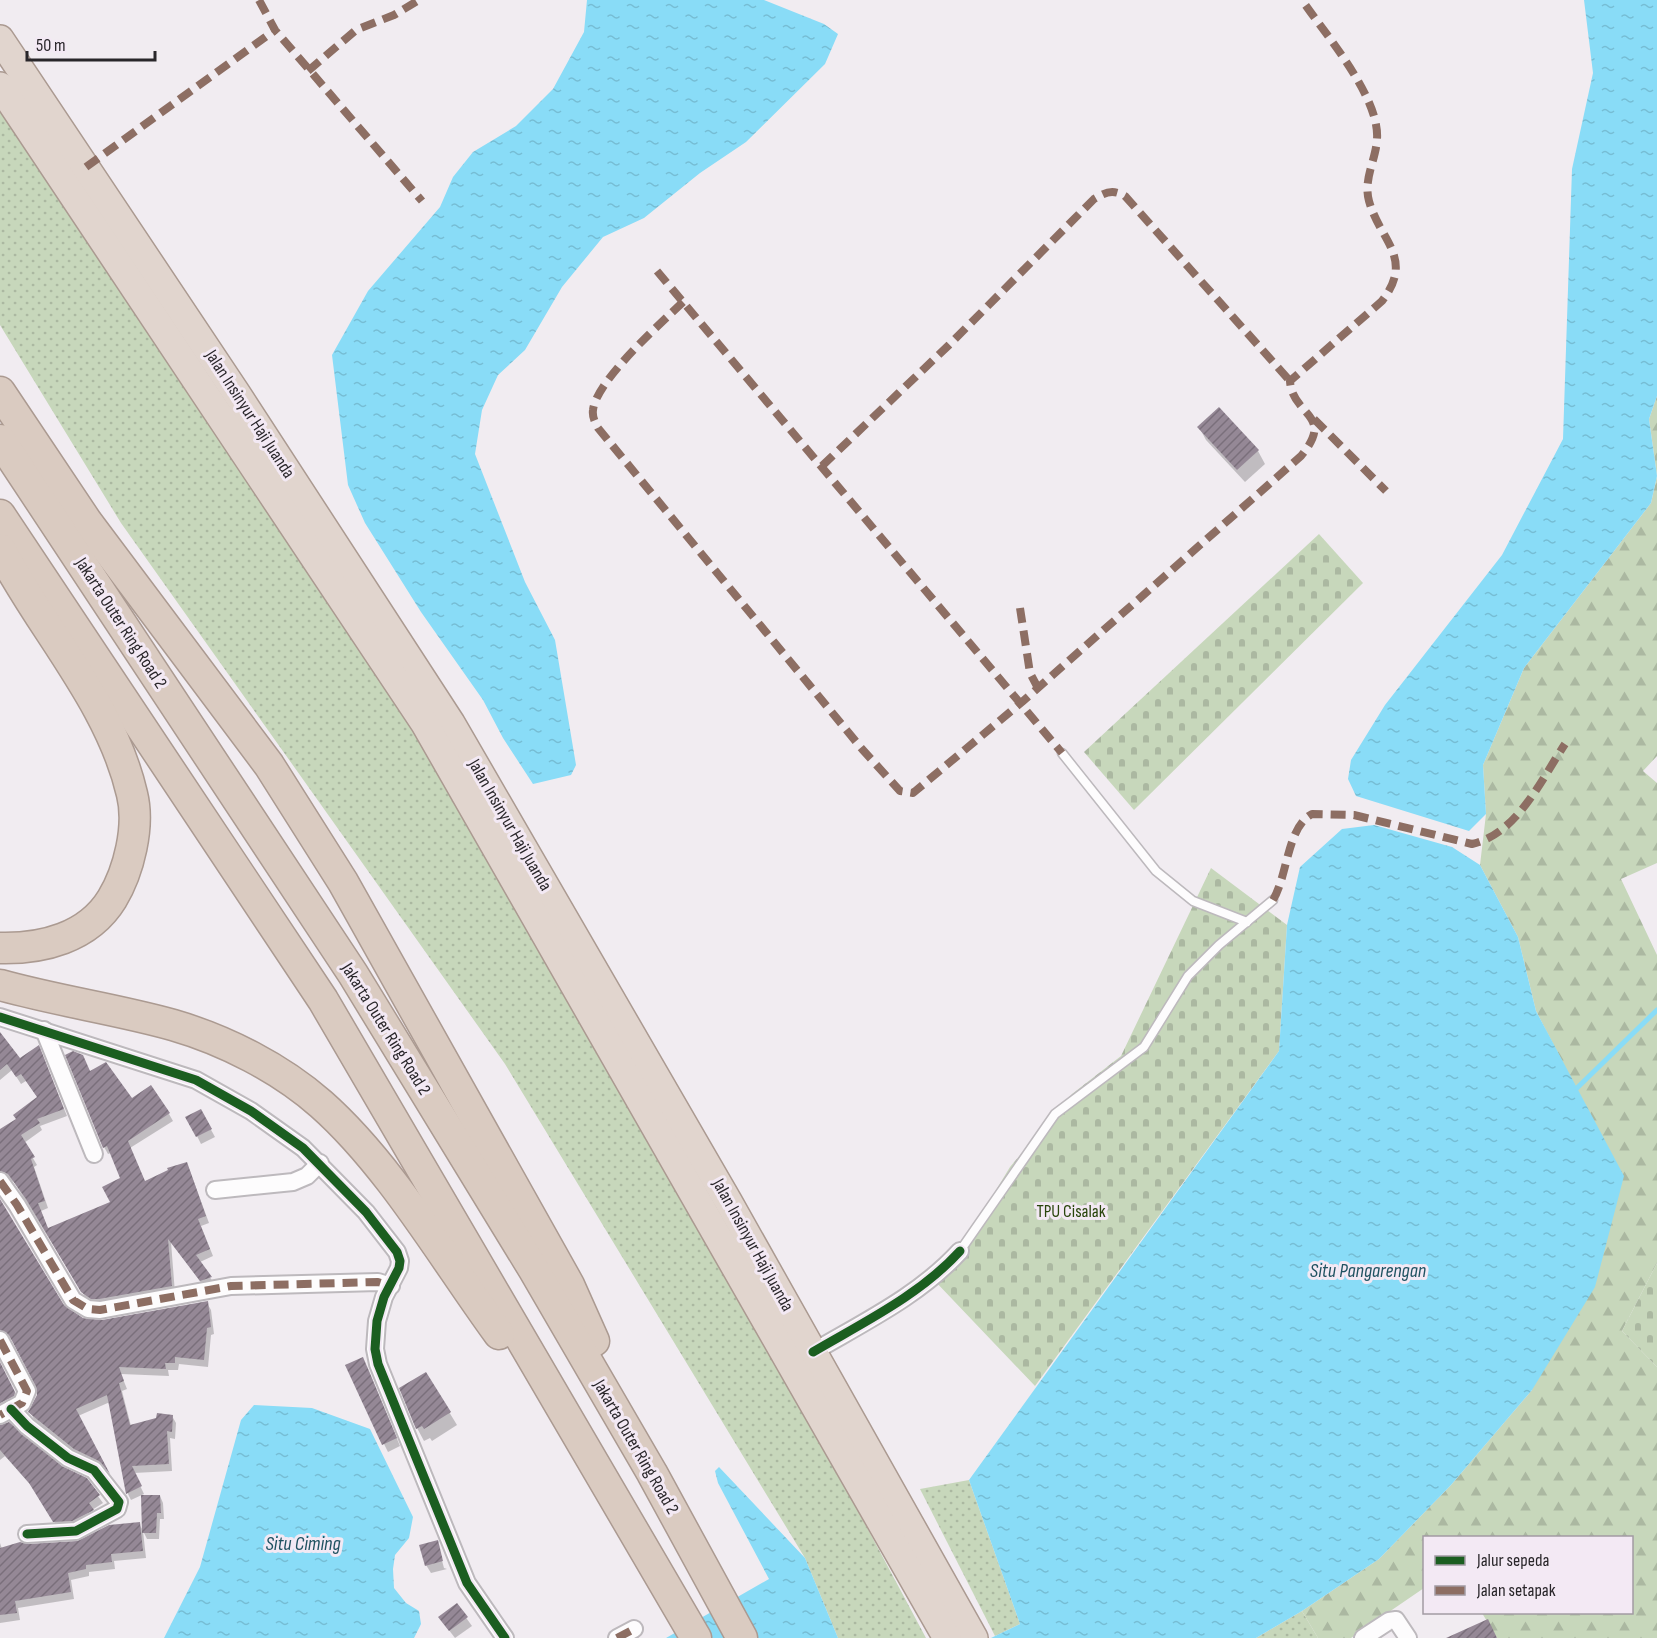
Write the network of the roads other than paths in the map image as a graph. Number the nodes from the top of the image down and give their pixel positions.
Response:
1 (0, 39) edge
2 (0, 86) edge
3 (0, 392) edge
4 (0, 440) edge
5 (0, 515) edge
6 (0, 549) edge
7 (1062, 753) dead end
8 (1273, 900) dead end
9 (1247, 922) junction
10 (0, 948) edge
11 (0, 985) edge
12 (0, 1017) edge
13 (44, 1030) junction
14 (94, 1154) dead end
15 (320, 1163) junction
16 (0, 1181) edge
17 (215, 1190) dead end
18 (718, 1208) junction
19 (960, 1251) joint
20 (391, 1286) junction
21 (0, 1340) edge
22 (813, 1352) junction
23 (6, 1412) edge
24 (597, 1470) junction
25 (652, 1473) junction
26 (27, 1534) dead end
27 (942, 1604) junction
28 (634, 1629) dead end
29 (505, 1638) edge
30 (617, 1638) edge
31 (696, 1638) edge
32 (742, 1638) edge
33 (947, 1638) edge
34 (974, 1638) edge
35 (1363, 1638) edge
36 (1408, 1638) edge

1 - 18 highway, Jalan Insinyur Haji Juanda
2 - 18 highway, Jalan Insinyur Haji Juanda
3 - 25 highway
4 - 25 highway, Jakarta Outer Ring Road 2
5 - 24 highway
6 - 10 highway
7 - 9 lane
8 - 9 lane
9 - 19 lane
11 - 24 highway
12 - 13 street
13 - 14 street
13 - 15 street
15 - 17 street
15 - 20 street
16 - 20 street
18 - 22 highway, Jalan Insinyur Haji Juanda
18 - 27 highway, Jalan Insinyur Haji Juanda
19 - 22 street
20 - 29 street
21 - 23 street
22 - 27 highway, Jalan Insinyur Haji Juanda
23 - 26 street
24 - 31 highway
25 - 32 highway, Jakarta Outer Ring Road 2
27 - 33 highway, Jalan Insinyur Haji Juanda
27 - 34 highway, Jalan Insinyur Haji Juanda
28 - 30 street
35 - 36 street

